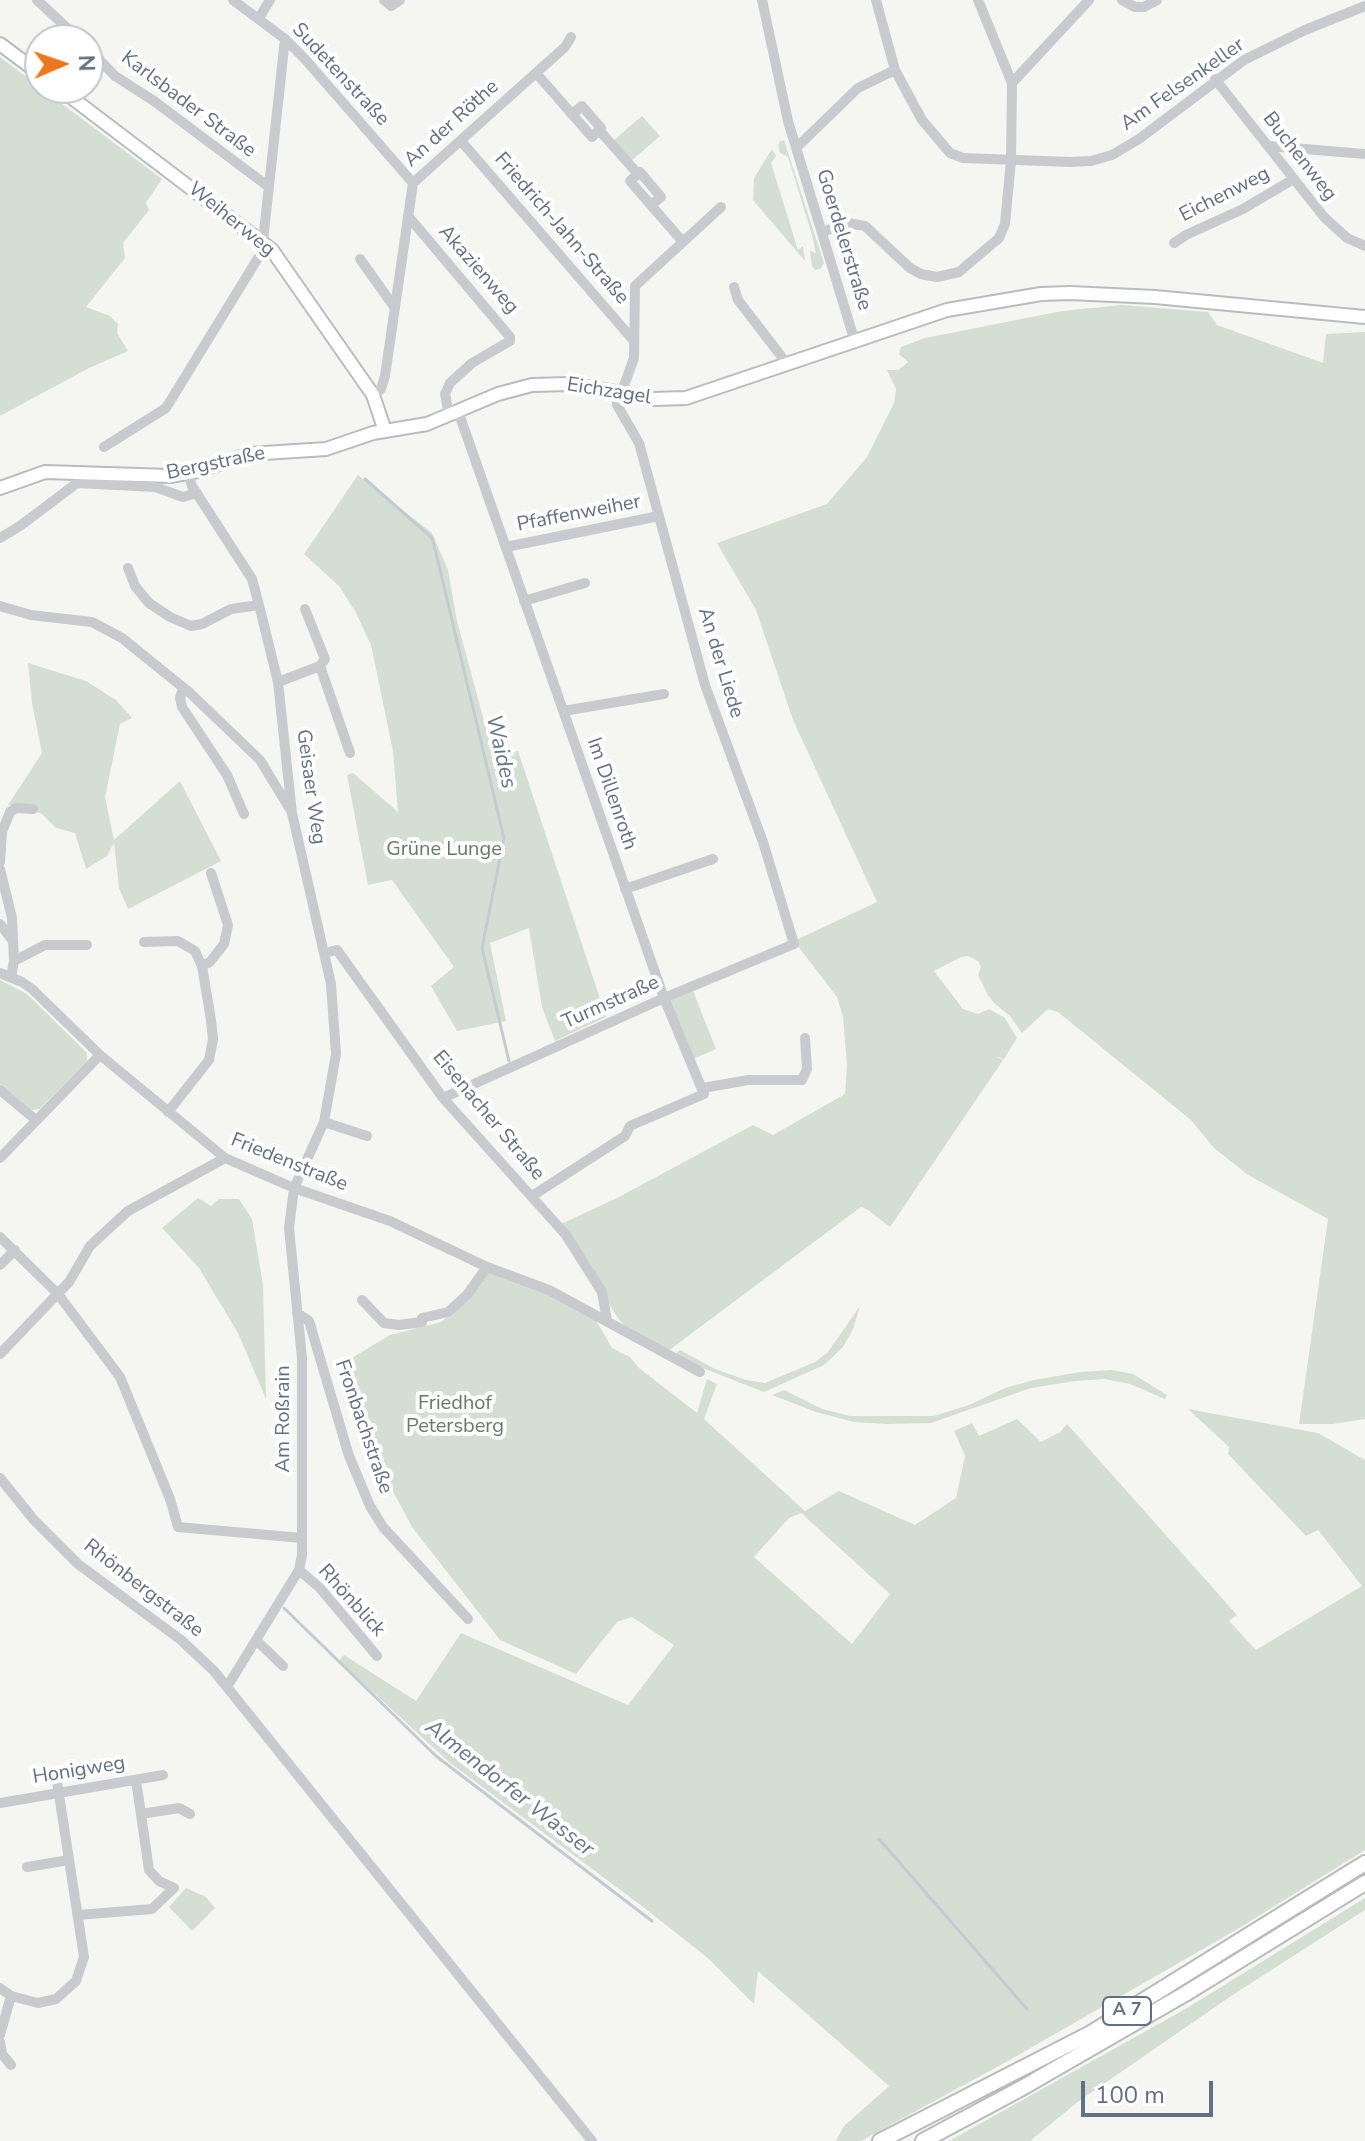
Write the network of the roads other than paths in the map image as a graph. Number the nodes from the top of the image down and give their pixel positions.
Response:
1 (37, 0) edge
2 (233, 0) edge
3 (270, 0) edge
4 (384, 0) edge
5 (400, 0) edge
6 (762, 0) edge
7 (876, 0) edge
8 (978, 0) edge
9 (1089, 0) edge
10 (1122, 0) edge
11 (1157, 0) edge
12 (1365, 6) edge
13 (259, 18) junction
14 (63, 24) edge
15 (571, 37) dead end
16 (285, 39) junction
17 (0, 44) edge
18 (24, 62) edge
19 (104, 65) edge
20 (895, 70) junction
21 (536, 73) junction
22 (1215, 79) junction
23 (1012, 83) junction
24 (80, 104) edge
25 (461, 141) junction
26 (1268, 146) junction
27 (796, 148) junction
28 (1365, 154) edge
29 (1011, 160) junction
30 (1292, 180) junction
31 (413, 183) junction
32 (269, 187) junction
33 (721, 207) dead end
34 (408, 216) junction
35 (822, 232) junction
36 (683, 242) junction
37 (265, 243) junction
38 (1174, 243) dead end
39 (1365, 246) edge
40 (360, 259) dead end
41 (734, 287) dead end
42 (395, 308) junction
43 (1365, 317) edge
44 (634, 341) junction
45 (855, 342) junction
46 (788, 365) junction
47 (619, 394) junction
48 (373, 395) junction
49 (454, 413) junction
50 (385, 431) junction
51 (104, 447) dead end
52 (188, 473) junction
53 (0, 488) edge
54 (197, 493) junction
55 (659, 516) junction
56 (0, 538) edge
57 (506, 547) junction
58 (128, 568) dead end
59 (585, 583) dead end
60 (524, 601) junction
61 (259, 605) junction
62 (0, 606) edge
63 (305, 609) dead end
64 (320, 666) junction
65 (278, 682) junction
66 (183, 688) junction
67 (664, 694) dead end
68 (563, 711) junction
69 (350, 753) dead end
70 (33, 809) dead end
71 (292, 813) junction
72 (244, 814) dead end
73 (713, 859) dead end
74 (0, 862) edge
75 (0, 869) edge
76 (211, 873) dead end
77 (625, 889) junction
78 (0, 924) edge
79 (13, 941) junction
80 (144, 942) dead end
81 (794, 944) joint
82 (87, 945) dead end
83 (325, 953) junction
84 (14, 961) junction
85 (202, 966) junction
86 (6, 975) edge
87 (664, 998) junction
88 (805, 1038) dead end
89 (100, 1055) junction
90 (703, 1088) junction
91 (0, 1090) edge
92 (443, 1098) junction
93 (168, 1112) junction
94 (36, 1120) junction
95 (324, 1122) junction
96 (367, 1136) dead end
97 (0, 1158) edge
98 (225, 1158) junction
99 (294, 1188) junction
100 (532, 1196) junction
101 (0, 1237) edge
102 (15, 1250) junction
103 (0, 1265) edge
104 (487, 1267) junction
105 (58, 1294) junction
106 (362, 1300) dead end
107 (297, 1313) junction
108 (607, 1321) junction
109 (0, 1354) edge
110 (700, 1372) dead end
111 (0, 1478) edge
112 (302, 1538) junction
113 (299, 1570) junction
114 (468, 1619) dead end
115 (256, 1640) junction
116 (377, 1656) dead end
117 (283, 1666) dead end
118 (227, 1687) junction
119 (56, 1775) dead end
120 (163, 1775) dead end
121 (136, 1780) junction
122 (59, 1793) junction
123 (0, 1803) edge
124 (141, 1814) junction
125 (190, 1814) dead end
126 (69, 1860) junction
127 (1365, 1863) edge
128 (27, 1867) dead end
129 (1365, 1883) edge
130 (78, 1915) junction
131 (0, 1988) edge
132 (11, 1996) junction
133 (0, 2035) edge
134 (0, 2042) edge
135 (11, 2065) dead end
136 (592, 2141) edge
137 (880, 2141) edge
138 (923, 2141) edge

1 - 14 street
2 - 13 street, Sudetenstraße
3 - 13 street
4 - 5 street
6 - 27 street, Goerdelerstraße
7 - 20 street, Am Felsenkeller
8 - 23 street
9 - 23 street
10 - 11 street
12 - 22 street, Am Felsenkeller
13 - 16 street, Sudetenstraße
15 - 21 street, An der Röthe
16 - 31 street, Sudetenstraße
16 - 32 street
17 - 18 main road
19 - 32 street, Karlsbader Straße
20 - 27 street, Goerdelerstraße
20 - 29 street, Am Felsenkeller
21 - 25 street, An der Röthe
21 - 36 street
22 - 26 street, Buchenweg
22 - 29 street, Am Felsenkeller
23 - 29 street
24 - 37 main road, Weiherweg
25 - 31 street, An der Röthe
25 - 44 street, Friedrich-Jahn-Straße
26 - 28 street
26 - 30 street, Buchenweg
27 - 35 street, Goerdelerstraße
29 - 35 street
30 - 38 street, Eichenweg
30 - 39 street, Buchenweg
31 - 34 street, An der Röthe
32 - 37 street
33 - 36 street, Friedrich-Jahn-Straße
34 - 42 street, An der Röthe
34 - 49 street, Akazienweg
35 - 45 street, Goerdelerstraße
36 - 44 street, Friedrich-Jahn-Straße
37 - 48 main road, Weiherweg
37 - 51 street
40 - 42 street
41 - 46 street
42 - 48 street, An der Röthe
43 - 45 main road, Eichzagel
44 - 47 street, Friedrich-Jahn-Straße
45 - 46 main road, Eichzagel
46 - 47 main road, Eichzagel
47 - 49 main road, Eichzagel
47 - 55 street, An der Liede
48 - 50 main road, Weiherweg
49 - 50 main road, Eichzagel
49 - 57 street, Im Dillenroth
50 - 52 main road, Bergstraße
52 - 53 main road, Bergstraße
52 - 54 street, Geisaer Weg
54 - 56 street
54 - 61 street, Geisaer Weg
55 - 57 street, Pfaffenweiher
55 - 81 street, An der Liede
57 - 60 street, Im Dillenroth
58 - 61 street
59 - 60 street
60 - 68 street, Im Dillenroth
61 - 65 street, Geisaer Weg
62 - 66 street
63 - 64 street
64 - 65 street
64 - 69 street
65 - 71 street, Geisaer Weg
66 - 71 street
66 - 72 street
67 - 68 street
68 - 77 street, Im Dillenroth
70 - 74 street
71 - 83 street, Geisaer Weg
73 - 77 street
75 - 79 street
76 - 85 street
77 - 87 street, Im Dillenroth
78 - 79 street
79 - 84 street
80 - 85 street
81 - 87 street, Turmstraße
82 - 84 street
83 - 92 street, Eisenacher Straße
83 - 95 street, Geisaer Weg
84 - 86 street
85 - 93 street
86 - 89 street, Friedenstraße
87 - 90 street, Im Dillenroth
87 - 92 street, Turmstraße
88 - 90 street
89 - 93 street, Friedenstraße
89 - 94 street
90 - 100 street
91 - 94 street
92 - 100 street, Eisenacher Straße
93 - 98 street, Friedenstraße
94 - 97 street
95 - 96 street
95 - 99 street, Geisaer Weg
98 - 99 street, Friedenstraße
98 - 105 street
99 - 104 street, Friedenstraße
99 - 107 street, Am Roßrain
100 - 108 street, Eisenacher Straße
101 - 102 street
102 - 103 street
102 - 105 street
104 - 106 street
104 - 108 street, Friedenstraße
105 - 109 street
105 - 112 street
107 - 112 street, Am Roßrain
107 - 114 street, Fronbachstraße
108 - 110 street, Friedenstraße
111 - 118 street, Rhönbergstraße
112 - 113 street, Am Roßrain
113 - 115 street, Am Roßrain
113 - 116 street, Rhönblick
115 - 117 street
115 - 118 street, Am Roßrain
118 - 136 street, Rhönbergstraße
119 - 122 street
120 - 121 street, Honigweg
121 - 122 street, Honigweg
121 - 124 street
122 - 123 street, Honigweg
122 - 126 street
124 - 125 street
124 - 130 street
126 - 128 street
126 - 130 street
127 - 137 highway, A 7
129 - 138 highway, A 7
130 - 132 street
131 - 132 street
132 - 133 street
134 - 135 street

